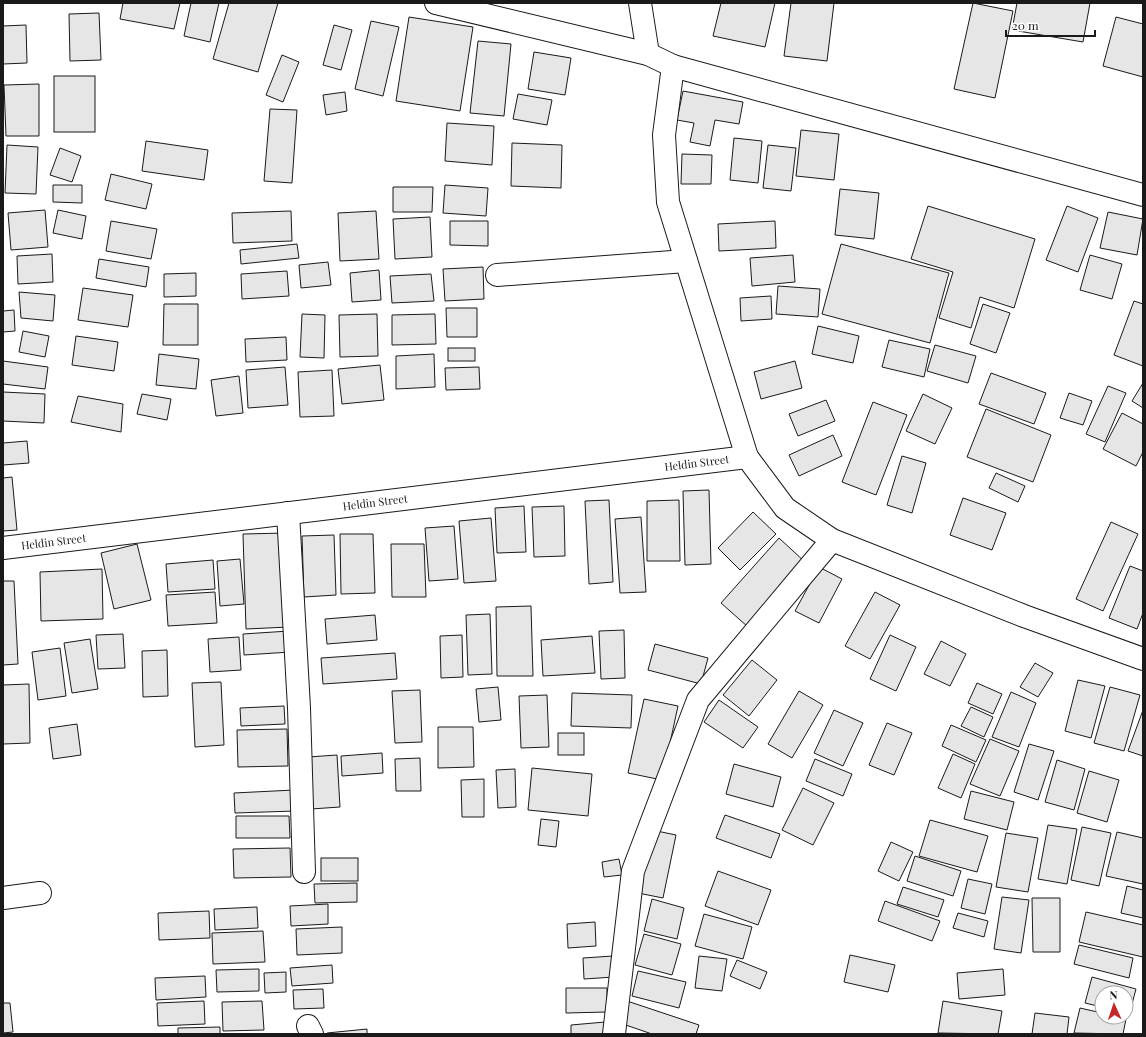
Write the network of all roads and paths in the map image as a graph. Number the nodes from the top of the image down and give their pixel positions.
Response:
1 (436, 3) edge
2 (640, 3) edge
3 (648, 54) junction
4 (673, 66) junction
5 (1143, 195) edge
6 (686, 262) junction
7 (497, 275) dead end
8 (747, 458) junction
9 (288, 513) junction
10 (832, 540) junction
11 (3, 548) edge
12 (1143, 659) edge
13 (304, 872) dead end
14 (40, 893) dead end
15 (3, 898) edge
16 (614, 1034) edge

1 - 3 street
2 - 3 street
3 - 4 street
4 - 5 street
4 - 6 street
6 - 7 street
6 - 8 street
8 - 9 street, Heldin Street
8 - 10 street
9 - 11 street, Heldin Street
9 - 13 street
10 - 12 street
10 - 16 street
14 - 15 street

